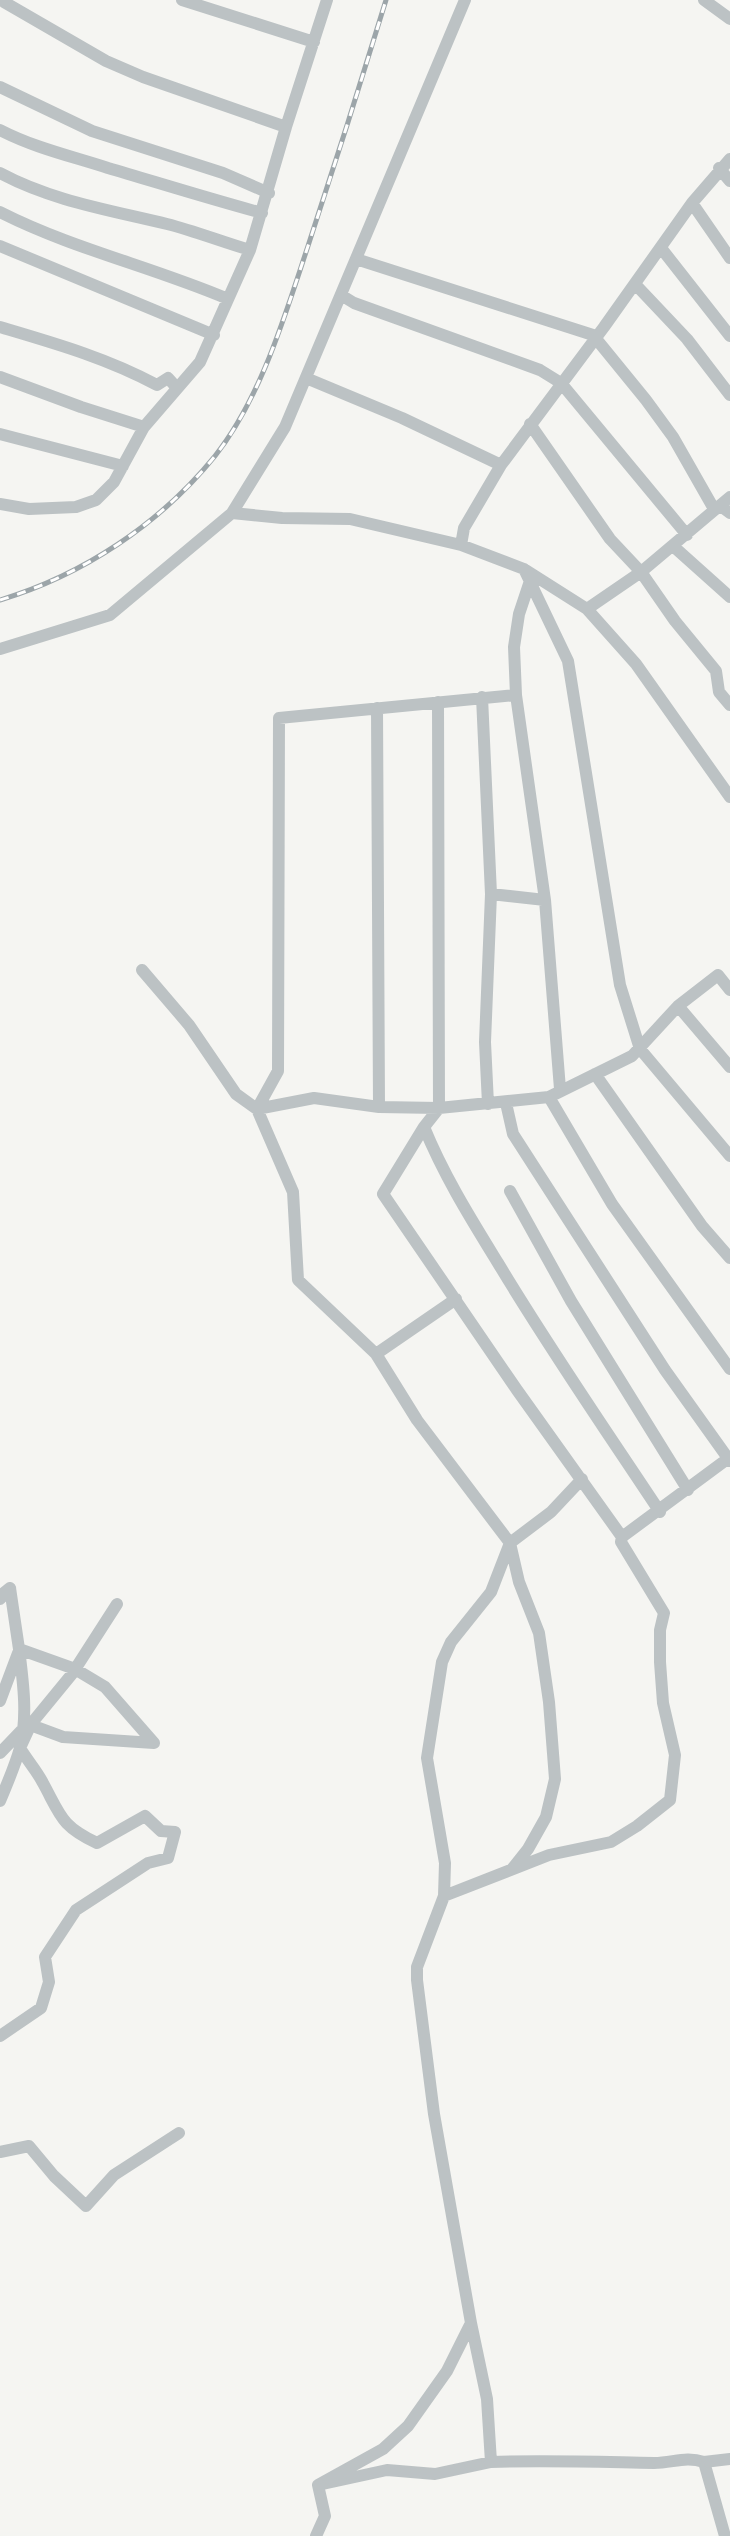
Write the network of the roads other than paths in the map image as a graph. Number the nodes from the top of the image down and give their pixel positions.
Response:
1 (182, 0) edge
2 (327, 0) edge
3 (465, 0) edge
4 (704, 0) edge
5 (3, 5) edge
6 (730, 19) edge
7 (314, 42) junction
8 (0, 87) edge
9 (286, 127) junction
10 (0, 130) edge
11 (730, 159) edge
12 (719, 168) junction
13 (0, 172) edge
14 (730, 181) edge
15 (269, 193) junction
16 (692, 203) junction
17 (0, 212) edge
18 (262, 213) junction
19 (0, 246) edge
20 (661, 248) junction
21 (250, 250) junction
22 (730, 258) edge
23 (356, 259) junction
24 (634, 284) junction
25 (340, 295) junction
26 (228, 299) junction
27 (0, 327) edge
28 (214, 335) junction
29 (730, 336) edge
30 (596, 338) junction
31 (0, 377) edge
32 (306, 378) junction
33 (561, 383) junction
34 (177, 388) junction
35 (730, 395) edge
36 (530, 424) junction
37 (144, 427) junction
38 (0, 434) edge
39 (501, 465) junction
40 (123, 466) junction
41 (730, 497) edge
42 (0, 504) edge
43 (714, 509) junction
44 (232, 513) junction
45 (730, 513) edge
46 (687, 535) junction
47 (461, 545) junction
48 (673, 546) junction
49 (524, 569) junction
50 (641, 572) junction
51 (530, 581) junction
52 (730, 597) edge
53 (587, 609) junction
54 (0, 648) edge
55 (516, 695) junction
56 (482, 697) junction
57 (438, 702) junction
58 (730, 705) edge
59 (377, 708) junction
60 (730, 796) edge
61 (491, 894) junction
62 (545, 900) junction
63 (142, 970) dead end
64 (730, 990) edge
65 (678, 1006) junction
66 (640, 1049) junction
67 (730, 1067) edge
68 (595, 1074) junction
69 (560, 1089) junction
70 (549, 1097) junction
71 (506, 1103) junction
72 (488, 1104) junction
73 (379, 1107) junction
74 (439, 1108) junction
75 (257, 1109) junction
76 (424, 1127) junction
77 (730, 1156) edge
78 (510, 1191) dead end
79 (730, 1258) edge
80 (456, 1299) junction
81 (376, 1354) junction
82 (730, 1369) edge
83 (729, 1458) edge
84 (582, 1479) junction
85 (688, 1490) junction
86 (660, 1512) junction
87 (622, 1537) junction
88 (510, 1543) junction
89 (3, 1595) edge
90 (117, 1604) dead end
91 (19, 1649) junction
92 (75, 1669) junction
93 (0, 1701) edge
94 (36, 1727) dead end
95 (23, 1730) junction
96 (20, 1748) junction
97 (0, 1753) edge
98 (3, 1788) edge
99 (0, 1801) edge
100 (511, 1871) junction
101 (444, 1896) junction
102 (0, 2036) edge
103 (178, 2133) dead end
104 (0, 2152) edge
105 (471, 2323) junction
106 (730, 2459) edge
107 (491, 2462) junction
108 (704, 2462) junction
109 (318, 2485) junction
110 (316, 2536) edge
111 (725, 2536) edge

1 - 7 street
2 - 7 street
3 - 23 street
4 - 6 street
5 - 9 street
7 - 9 street
8 - 15 street
9 - 15 street
10 - 18 street
11 - 12 street
12 - 14 street
12 - 16 street
13 - 21 street
15 - 18 street
16 - 20 street
16 - 22 street
17 - 26 street
18 - 21 street
19 - 28 street
20 - 24 street
20 - 29 street
21 - 26 street
23 - 25 street
23 - 30 street
24 - 30 street
24 - 35 street
25 - 32 street
25 - 33 street
26 - 28 street
27 - 34 street
28 - 34 street
30 - 33 street
30 - 43 street
31 - 37 street
32 - 39 street
32 - 44 street
33 - 36 street
33 - 46 street
34 - 37 street
36 - 39 street
36 - 50 street
37 - 40 street
38 - 40 street
39 - 47 street
40 - 42 street
41 - 43 street
43 - 45 street
43 - 46 street
44 - 47 street
44 - 54 street
46 - 48 street
47 - 49 street
48 - 50 street
48 - 52 street
49 - 51 street
49 - 53 street
50 - 53 street
50 - 58 street
51 - 55 street
51 - 66 street
53 - 60 street
55 - 56 street
55 - 62 street
56 - 57 street
56 - 61 street
57 - 59 street
57 - 74 street
59 - 73 street
59 - 75 street
61 - 62 street
61 - 72 street
62 - 69 street
63 - 75 street
64 - 65 street
65 - 66 street
65 - 67 street
66 - 68 street
66 - 77 street
68 - 69 street
68 - 79 street
69 - 70 street
70 - 71 street
70 - 82 street
71 - 72 street
71 - 83 street
72 - 74 street
73 - 74 street
73 - 75 street
74 - 76 street
75 - 81 street
76 - 80 street
76 - 86 street
78 - 85 street
80 - 81 street
80 - 84 street
81 - 88 street
83 - 85 street
84 - 87 street
84 - 88 street
85 - 86 street
86 - 87 street
87 - 100 street
88 - 100 street
88 - 101 street
89 - 91 street
90 - 92 street
91 - 92 street
91 - 93 street
91 - 95 street
92 - 94 street
92 - 96 street
95 - 96 street
95 - 97 street
96 - 98 street
96 - 102 street
98 - 99 street
100 - 101 street
101 - 105 street
103 - 104 street
105 - 107 street
105 - 109 street
106 - 108 street
107 - 108 street
107 - 109 street
108 - 111 street
109 - 110 street

